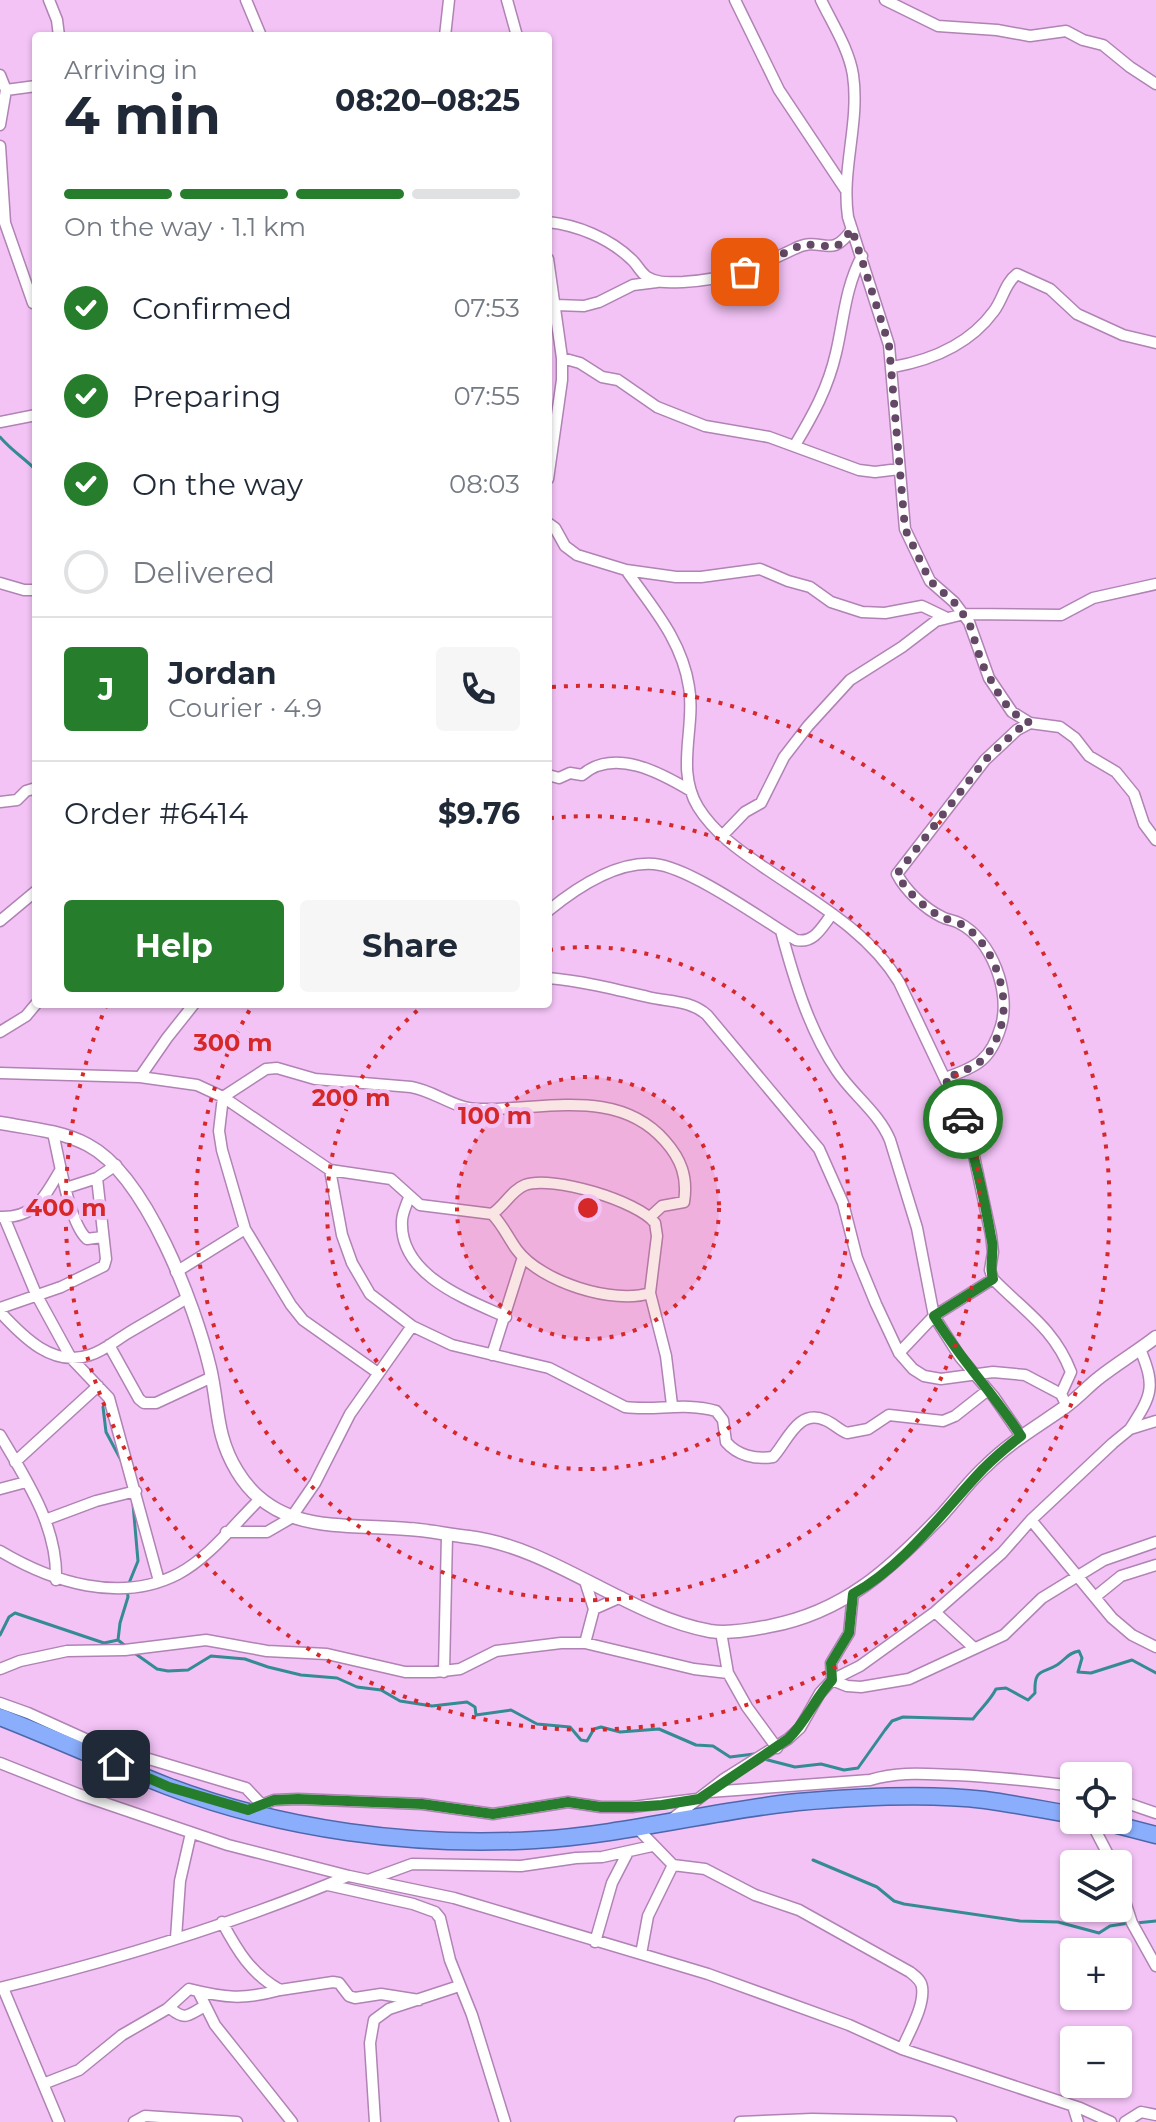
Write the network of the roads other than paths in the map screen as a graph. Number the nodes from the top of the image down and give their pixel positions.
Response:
1 (49, 0) edge
2 (246, 0) edge
3 (449, 0) edge
4 (507, 0) edge
5 (735, 0) edge
6 (821, 0) edge
7 (885, 0) edge
8 (58, 32) edge
9 (259, 32) edge
10 (445, 32) edge
11 (516, 32) edge
12 (0, 75) edge
13 (1156, 84) edge
14 (32, 87) edge
15 (6, 90) junction
16 (0, 121) edge
17 (0, 146) edge
18 (845, 189) junction
19 (552, 222) edge
20 (852, 229) junction
21 (862, 256) junction
22 (552, 282) edge
23 (660, 282) junction
24 (32, 297) edge
25 (556, 305) junction
26 (561, 341) junction
27 (1156, 343) edge
28 (552, 344) edge
29 (562, 358) junction
30 (893, 367) junction
31 (32, 416) edge
32 (0, 422) edge
33 (795, 445) junction
34 (552, 451) edge
35 (899, 469) junction
36 (552, 526) edge
37 (626, 570) junction
38 (0, 583) edge
39 (1156, 584) edge
40 (32, 590) edge
41 (964, 614) junction
42 (945, 617) junction
43 (1030, 723) junction
44 (552, 776) edge
45 (32, 789) edge
46 (691, 791) junction
47 (0, 802) edge
48 (722, 836) junction
49 (1156, 840) edge
50 (32, 894) edge
51 (552, 908) edge
52 (832, 914) junction
53 (0, 921) edge
54 (781, 931) junction
55 (552, 979) edge
56 (33, 1008) edge
57 (191, 1008) edge
58 (0, 1032) edge
59 (0, 1073) edge
60 (140, 1077) junction
61 (945, 1078) junction
62 (223, 1097) junction
63 (0, 1123) edge
64 (53, 1133) junction
65 (116, 1165) junction
66 (61, 1169) junction
67 (330, 1170) junction
68 (97, 1178) junction
69 (66, 1188) junction
70 (409, 1197) junction
71 (492, 1214) junction
72 (2, 1217) edge
73 (650, 1217) junction
74 (245, 1229) junction
75 (102, 1237) junction
76 (523, 1257) junction
77 (176, 1272) junction
78 (993, 1279) junction
79 (650, 1293) junction
80 (36, 1294) junction
81 (187, 1298) junction
82 (0, 1310) edge
83 (934, 1316) junction
84 (506, 1317) junction
85 (412, 1326) junction
86 (1156, 1337) edge
87 (109, 1345) junction
88 (1140, 1349) junction
89 (899, 1353) junction
90 (492, 1355) junction
91 (71, 1358) junction
92 (378, 1373) junction
93 (973, 1373) junction
94 (212, 1377) junction
95 (1154, 1378) edge
96 (98, 1386) junction
97 (988, 1390) junction
98 (1064, 1400) junction
99 (672, 1405) junction
100 (1156, 1421) edge
101 (1130, 1429) junction
102 (0, 1435) edge
103 (1021, 1436) junction
104 (15, 1462) junction
105 (26, 1482) junction
106 (0, 1489) edge
107 (136, 1491) junction
108 (261, 1498) junction
109 (291, 1518) junction
110 (45, 1520) junction
111 (1031, 1520) junction
112 (226, 1532) junction
113 (447, 1535) junction
114 (1156, 1542) edge
115 (0, 1551) edge
116 (1156, 1565) edge
117 (1079, 1576) junction
118 (56, 1580) junction
119 (159, 1581) junction
120 (585, 1581) junction
121 (853, 1594) junction
122 (621, 1597) junction
123 (1095, 1597) junction
124 (594, 1609) junction
125 (935, 1612) junction
126 (721, 1632) junction
127 (585, 1643) junction
128 (1156, 1647) edge
129 (974, 1648) junction
130 (0, 1669) edge
131 (444, 1672) junction
132 (728, 1673) junction
133 (832, 1680) junction
134 (0, 1703) edge
135 (0, 1717) edge
136 (777, 1748) junction
137 (0, 1763) edge
138 (1060, 1784) edge
139 (703, 1796) junction
140 (1132, 1805) edge
141 (255, 1807) junction
142 (1060, 1813) edge
143 (1156, 1813) edge
144 (668, 1822) junction
145 (638, 1829) junction
146 (1132, 1829) edge
147 (191, 1833) junction
148 (1156, 1835) edge
149 (652, 1846) junction
150 (628, 1852) junction
151 (673, 1865) junction
152 (349, 1876) junction
153 (370, 1880) junction
154 (328, 1885) junction
155 (222, 1922) junction
156 (1132, 1922) edge
157 (176, 1938) junction
158 (595, 1942) junction
159 (641, 1954) junction
160 (1156, 1966) edge
161 (459, 1986) junction
162 (1, 1988) edge
163 (280, 1990) junction
164 (199, 1993) junction
165 (419, 2000) junction
166 (205, 2006) junction
167 (167, 2009) junction
168 (902, 2049) junction
169 (43, 2084) junction
170 (1073, 2106) junction
171 (1156, 2115) edge
172 (176, 2120) edge
173 (760, 2121) edge
174 (59, 2122) edge
175 (134, 2122) edge
176 (237, 2122) edge
177 (292, 2122) edge
178 (375, 2122) edge
179 (505, 2122) edge
180 (740, 2122) edge
181 (951, 2122) edge
182 (1078, 2122) edge
183 (1111, 2122) edge
184 (1125, 2122) edge

1 - 8 street
2 - 9 street
3 - 10 street
4 - 11 street
5 - 18 street
6 - 18 street
7 - 13 street
12 - 15 street
14 - 15 street
15 - 16 street
17 - 24 street
18 - 20 street
19 - 23 street
20 - 21 street
20 - 23 street
21 - 30 street
21 - 33 street
22 - 25 street
23 - 25 street
25 - 26 street
26 - 28 street
26 - 29 street
27 - 30 street
29 - 33 street
29 - 34 street
30 - 35 street
31 - 32 street
33 - 35 street
35 - 41 street
36 - 37 street
37 - 42 street
37 - 46 street
38 - 40 street
39 - 41 street
41 - 42 street
41 - 43 street
42 - 48 street
43 - 49 street
43 - 61 street
44 - 46 street
45 - 47 street
46 - 48 street
48 - 52 street
50 - 53 street
51 - 54 street
52 - 54 street
52 - 61 street
54 - 83 street
55 - 89 street
56 - 58 street
57 - 60 street
59 - 60 street
60 - 62 street
61 - 78 street
62 - 67 street
62 - 73 street
62 - 74 street
63 - 64 street
64 - 65 street
64 - 66 street
65 - 68 street
65 - 77 street
66 - 69 street
66 - 72 street
67 - 70 street
67 - 85 street
68 - 69 street
68 - 75 street
69 - 75 street
70 - 71 street
70 - 84 street
71 - 73 street
71 - 76 street
72 - 80 street
73 - 79 street
74 - 77 street
74 - 92 street
75 - 80 street
76 - 79 street
76 - 84 street
77 - 81 street
78 - 83 street
78 - 98 street
79 - 99 street
80 - 82 street
80 - 91 street
81 - 87 street
81 - 94 street
82 - 91 street
83 - 89 street
83 - 93 street
84 - 90 street
85 - 90 street
85 - 92 street
86 - 88 street
87 - 91 street
87 - 94 street
88 - 95 street
88 - 98 street
89 - 93 street
90 - 99 street
91 - 96 street
92 - 109 street
93 - 97 street
93 - 98 street
94 - 108 street
95 - 101 street
96 - 104 street
96 - 107 street
97 - 99 street
97 - 103 street
98 - 103 street
100 - 101 street
101 - 111 street
102 - 104 street
103 - 121 street
104 - 105 street
105 - 106 street
105 - 110 street
107 - 110 street
107 - 119 street
108 - 109 street
108 - 112 street
109 - 112 street
109 - 113 street
110 - 118 street
111 - 117 street
111 - 125 street
112 - 119 street
113 - 120 street
113 - 131 street
114 - 117 street
115 - 118 street
116 - 123 street
117 - 123 street
117 - 129 street
118 - 119 street
120 - 122 street
120 - 124 street
121 - 126 street
121 - 133 street
122 - 124 street
122 - 126 street
123 - 128 street
124 - 127 street
125 - 129 street
125 - 133 street
126 - 132 street
127 - 131 street
127 - 132 street
129 - 133 street
130 - 131 street
132 - 136 street
133 - 136 street
134 - 141 street
135 - 141 highway
136 - 139 street
137 - 147 street
138 - 139 street
139 - 141 street
139 - 144 street
140 - 143 street
141 - 145 highway
142 - 144 highway
144 - 145 highway
145 - 149 street
146 - 148 highway
147 - 152 street
147 - 157 street
149 - 150 street
149 - 151 street
150 - 153 street
150 - 158 street
151 - 159 street
151 - 168 street
152 - 153 street
152 - 154 street
153 - 158 street
154 - 155 street
154 - 161 street
155 - 157 street
155 - 163 street
156 - 160 street
157 - 162 street
158 - 159 street
159 - 168 street
161 - 165 street
161 - 179 street
162 - 169 street
163 - 164 street
163 - 165 street
164 - 166 street
164 - 167 street
165 - 178 street
166 - 167 street
166 - 177 street
167 - 169 street
168 - 170 street
169 - 174 street
170 - 182 street
170 - 183 street
171 - 184 street
172 - 175 street
172 - 176 street
173 - 180 street
173 - 181 street

